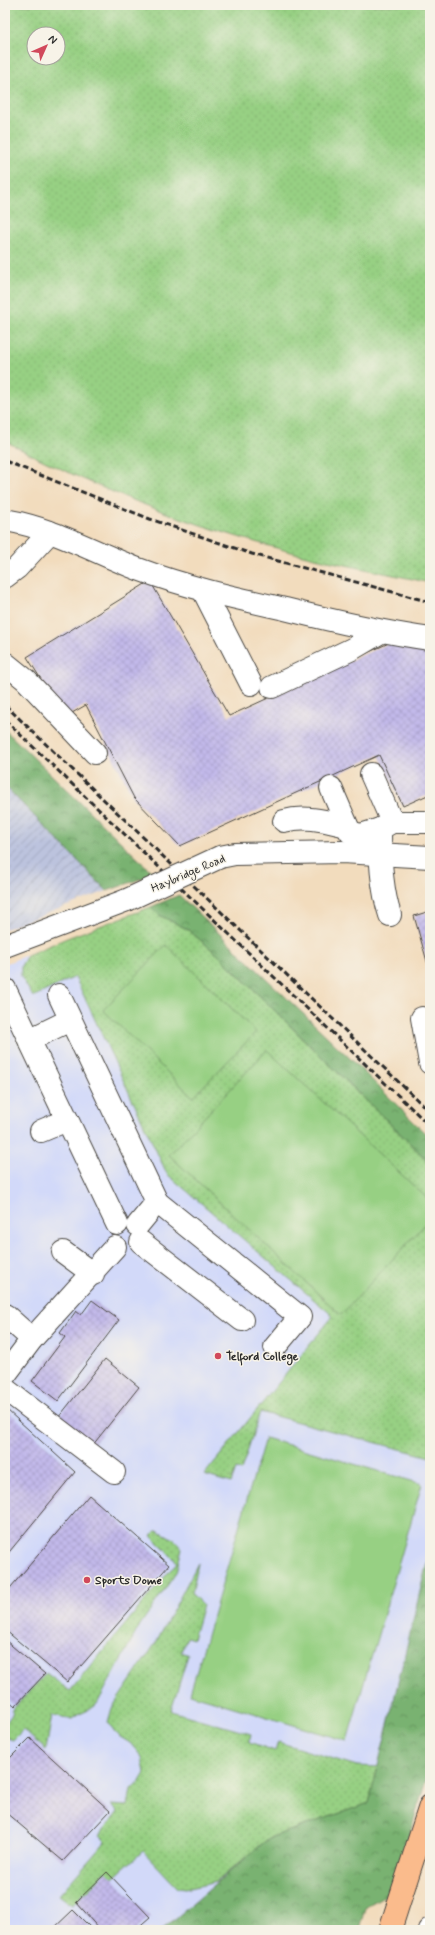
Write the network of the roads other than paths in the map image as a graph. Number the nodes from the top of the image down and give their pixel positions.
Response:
1 (5, 520) edge
2 (50, 532) junction
3 (5, 577) edge
4 (203, 590) junction
5 (381, 632) junction
6 (430, 639) edge
7 (5, 663) edge
8 (95, 753) dead end
9 (371, 774) dead end
10 (331, 788) dead end
11 (284, 821) dead end
12 (430, 822) edge
13 (386, 825) junction
14 (347, 826) junction
15 (380, 853) junction
16 (430, 857) edge
17 (390, 915) dead end
18 (5, 946) edge
19 (5, 990) edge
20 (59, 995) dead end
21 (422, 1018) dead end
22 (70, 1020) junction
23 (29, 1040) junction
24 (430, 1064) edge
25 (66, 1120) junction
26 (41, 1131) dead end
27 (157, 1202) junction
28 (132, 1231) junction
29 (62, 1252) dead end
30 (93, 1274) junction
31 (5, 1316) edge
32 (242, 1320) dead end
33 (32, 1339) junction
34 (275, 1347) dead end
35 (5, 1375) edge
36 (5, 1389) edge
37 (114, 1472) dead end
38 (430, 1806) edge
39 (390, 1930) edge

1 - 2 street
2 - 3 street
2 - 4 street
4 - 5 street
4 - 5 street
5 - 6 street
7 - 8 street
9 - 13 street
10 - 14 street
11 - 14 street
12 - 13 street
13 - 14 street
13 - 15 street
15 - 16 street, Haybridge Road
15 - 17 street
15 - 18 street, Haybridge Road, bridge
19 - 23 street
20 - 22 street
21 - 24 street
22 - 23 street
22 - 27 street
23 - 25 street
25 - 26 street
25 - 28 street
27 - 28 street
27 - 34 street
28 - 30 street
28 - 32 street
29 - 30 street
30 - 33 street
31 - 33 street
33 - 35 street
36 - 37 street
38 - 39 main road

